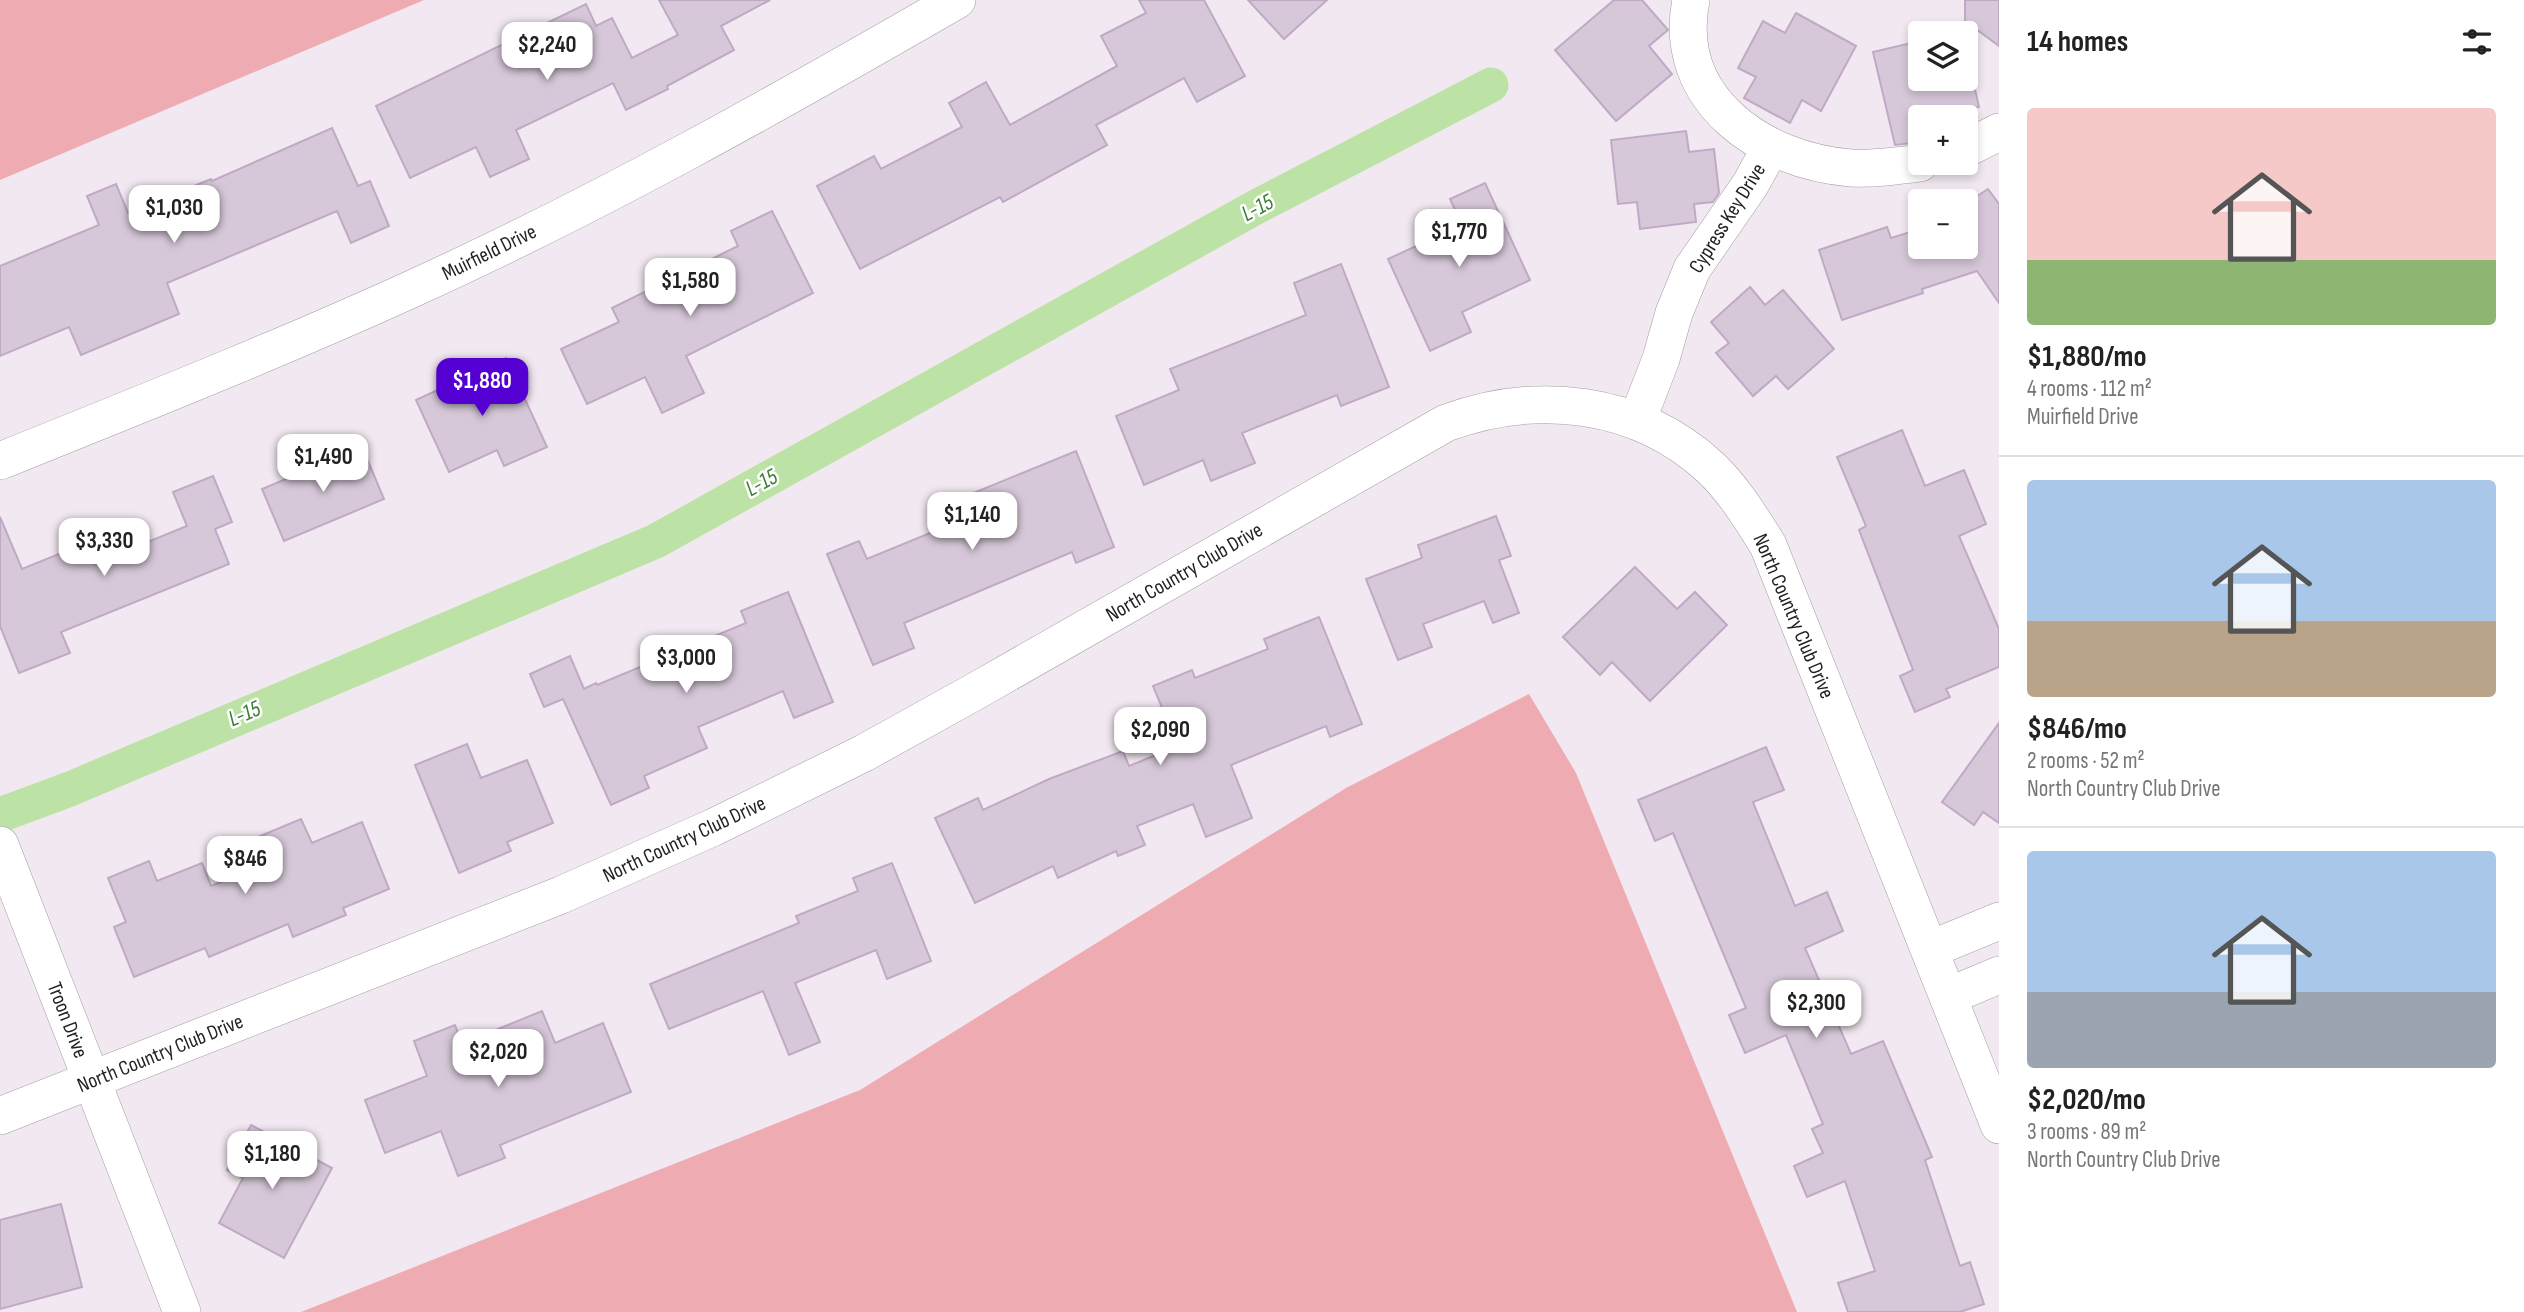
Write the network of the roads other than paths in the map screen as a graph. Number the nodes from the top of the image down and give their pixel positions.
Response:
1 (957, 0) edge
2 (1691, 0) edge
3 (1999, 132) edge
4 (1978, 142) edge
5 (1771, 147) junction
6 (1908, 165) edge
7 (1637, 421) junction
8 (0, 461) edge
9 (6, 860) edge
10 (1999, 921) edge
11 (1931, 949) junction
12 (1999, 975) edge
13 (1949, 996) junction
14 (91, 1081) junction
15 (0, 1116) edge
16 (1999, 1125) edge
17 (182, 1312) edge

1 - 8 street, Muirfield Drive
2 - 5 street, Cypress Key Drive
3 - 4 street
5 - 6 street
5 - 7 street, Cypress Key Drive
7 - 11 street, North Country Club Drive
7 - 14 street, North Country Club Drive
9 - 14 street, Troon Drive
10 - 11 street
11 - 13 street, North Country Club Drive
12 - 13 street
13 - 16 street, North Country Club Drive
14 - 15 street, North Country Club Drive
14 - 17 street, Troon Drive

